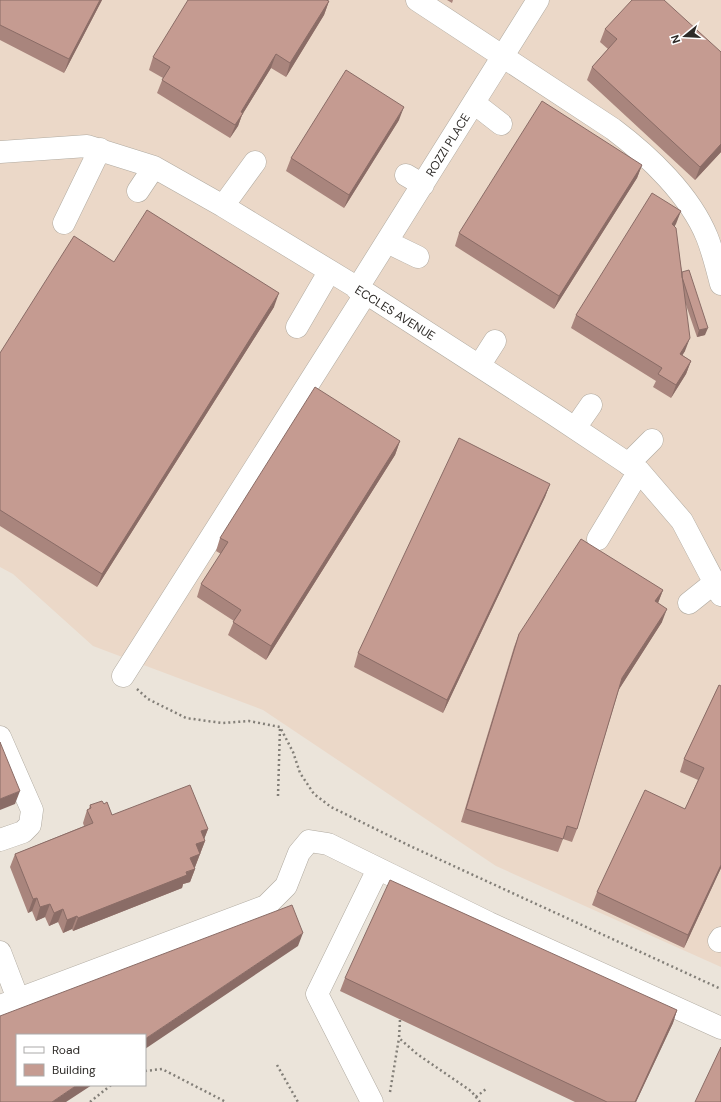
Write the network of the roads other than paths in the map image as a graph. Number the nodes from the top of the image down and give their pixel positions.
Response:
1 (417, 0) edge
2 (538, 0) edge
3 (503, 56) junction
4 (474, 103) junction
5 (501, 124) dead end
6 (100, 149) junction
7 (0, 152) edge
8 (255, 162) dead end
9 (154, 167) junction
10 (138, 191) dead end
11 (223, 206) junction
12 (64, 223) dead end
13 (387, 242) junction
14 (418, 257) dead end
15 (329, 272) junction
16 (721, 284) edge
17 (361, 291) junction
18 (297, 327) dead end
19 (495, 341) dead end
20 (480, 366) junction
21 (591, 405) dead end
22 (575, 428) junction
23 (652, 440) dead end
24 (633, 468) junction
25 (598, 539) dead end
26 (718, 589) edge
27 (689, 603) dead end
28 (123, 676) road end
29 (0, 737) edge
30 (0, 840) edge
31 (378, 869) junction
32 (0, 952) edge
33 (9, 1002) edge
34 (721, 1028) edge
35 (381, 1098) edge

1 - 3 street
2 - 3 street, ROZZI PLACE
3 - 4 street, ROZZI PLACE
3 - 16 street
4 - 5 street
4 - 13 street, ROZZI PLACE
6 - 7 street, ECCLES AVENUE
6 - 9 street, ECCLES AVENUE
6 - 12 street
8 - 11 street
9 - 10 street
9 - 11 street, ECCLES AVENUE
11 - 15 street, ECCLES AVENUE
13 - 14 street
13 - 17 street, ROZZI PLACE
15 - 17 street, ECCLES AVENUE
15 - 18 street
17 - 20 street, ECCLES AVENUE
17 - 28 street, ROZZI PLACE
19 - 20 street
20 - 22 street, ECCLES AVENUE
21 - 22 street
22 - 24 street, ECCLES AVENUE
23 - 24 street
24 - 25 street
24 - 26 street, ECCLES AVENUE
26 - 27 street
29 - 30 street
31 - 33 street
31 - 34 street
31 - 35 street
32 - 33 street

